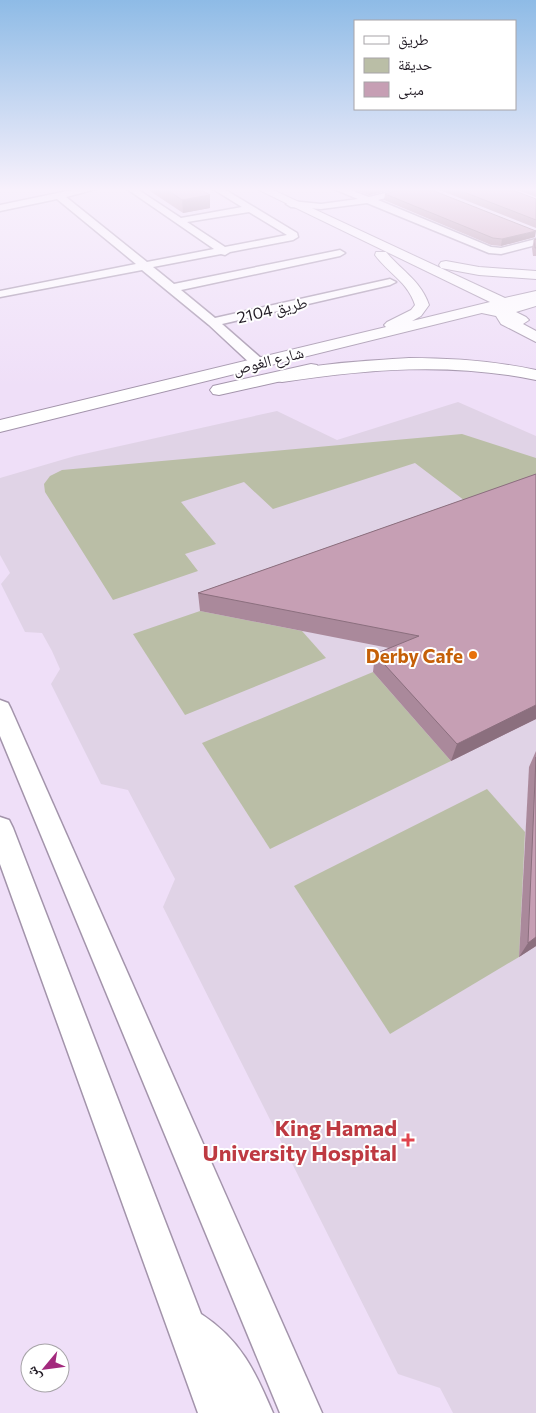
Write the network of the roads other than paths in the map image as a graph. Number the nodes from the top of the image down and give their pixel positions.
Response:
1 (133, 255) edge
2 (209, 255) edge
3 (331, 255) edge
4 (382, 255) edge
5 (383, 255) edge
6 (397, 255) edge
7 (409, 255) edge
8 (147, 266) junction
9 (536, 275) edge
10 (390, 282) dead end
11 (172, 288) junction
12 (0, 294) edge
13 (536, 295) edge
14 (482, 309) junction
15 (522, 314) edge
16 (213, 322) junction
17 (488, 326) dead end
18 (536, 336) edge
19 (364, 337) junction
20 (394, 349) dead end
21 (257, 362) junction
22 (536, 375) edge
23 (282, 377) junction
24 (174, 384) junction
25 (0, 426) edge
26 (0, 432) edge
27 (0, 440) edge
28 (0, 709) edge
29 (0, 828) edge
30 (186, 1328) junction
31 (220, 1413) edge
32 (252, 1413) edge
33 (301, 1413) edge

1 - 8 street, طريق 2104
2 - 8 street
3 - 11 street
4 - 19 main road
5 - 14 main road
6 - 15 main road
7 - 9 main road
8 - 11 street, طريق 2104
8 - 12 street
10 - 16 street, طريق 2104
11 - 16 street, طريق 2104
13 - 15 main road
14 - 15 main road
14 - 19 main road, شارع الغوص
15 - 17 main road
15 - 18 main road
16 - 21 street, طريق 2104
19 - 21 main road, شارع الغوص
20 - 23 main road, شارع الغوص
21 - 24 main road, شارع الغوص
22 - 23 main road
23 - 27 main road, شارع الغوص
24 - 25 main road, شارع الغوص
24 - 26 main road
28 - 33 street
29 - 30 street
30 - 31 street
30 - 32 street

